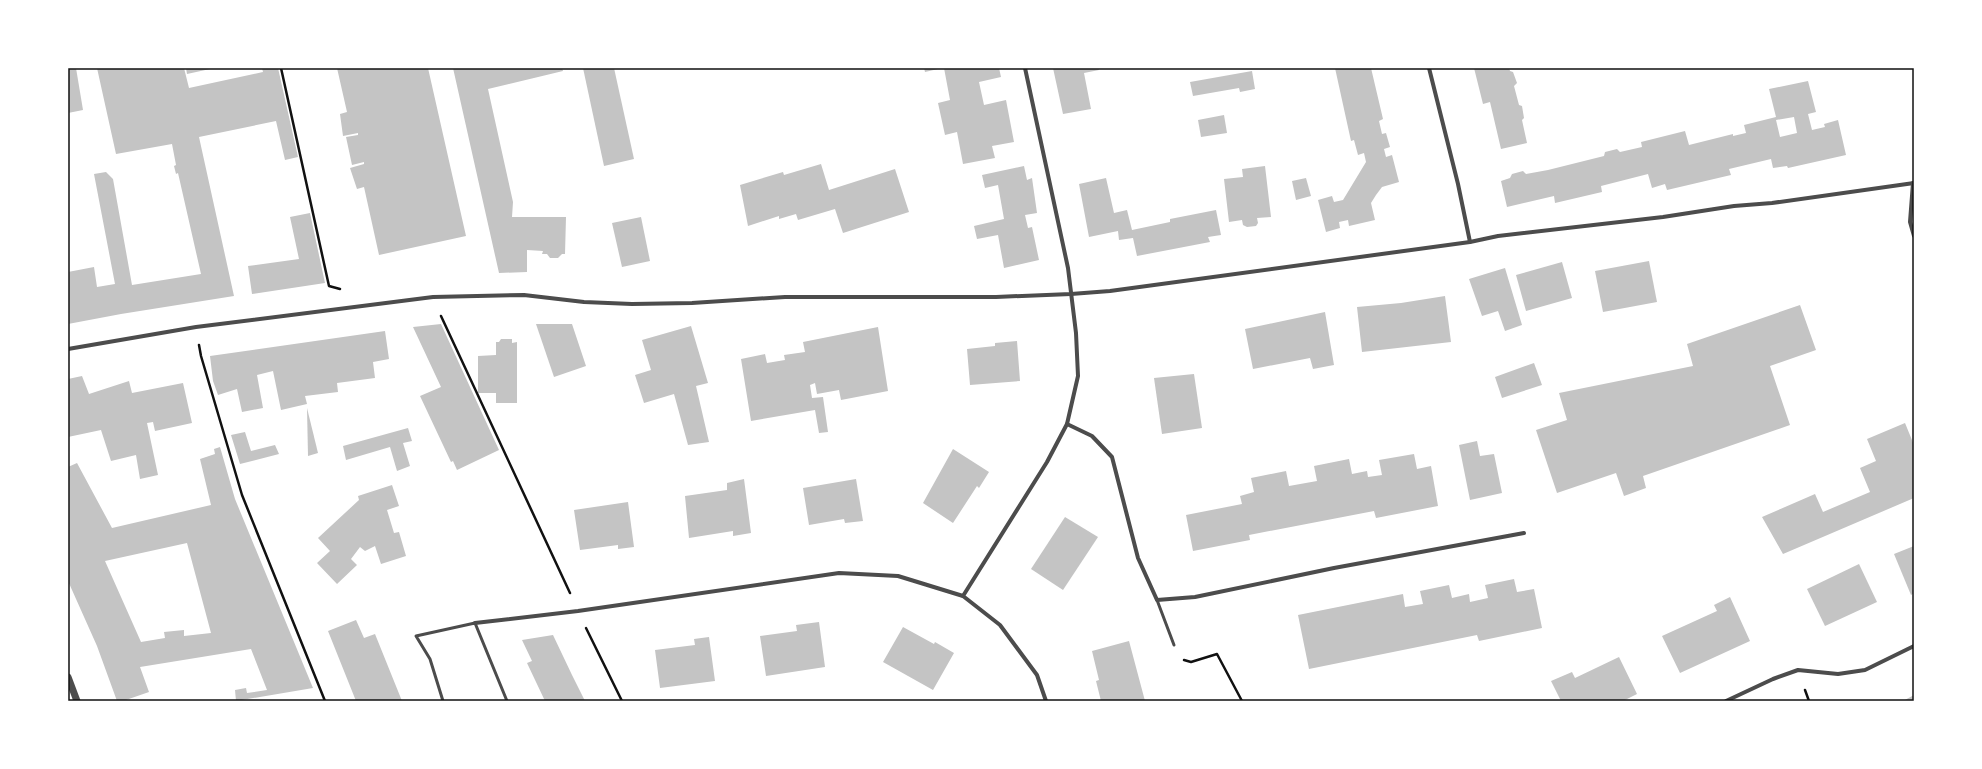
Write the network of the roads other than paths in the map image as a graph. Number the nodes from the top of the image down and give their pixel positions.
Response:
1 (1025, 68) edge
2 (1429, 68) edge
3 (1914, 183) edge
4 (1914, 236) edge
5 (1470, 242) junction
6 (1071, 294) junction
7 (68, 349) edge
8 (1067, 424) junction
9 (1524, 533) dead end
10 (963, 596) junction
11 (1157, 600) junction
12 (475, 623) junction
13 (1174, 645) road end
14 (1914, 646) edge
15 (68, 677) edge
16 (77, 701) edge
17 (443, 701) edge
18 (507, 701) edge
19 (1046, 701) edge
20 (1726, 701) edge

1 - 6 street
2 - 5 street
3 - 4 street
3 - 5 street
5 - 6 street
6 - 7 street
6 - 8 street
8 - 10 street
8 - 11 street
9 - 11 street
10 - 12 street
10 - 19 street
11 - 13 lane
12 - 17 lane
12 - 18 lane
14 - 20 street
15 - 16 street

